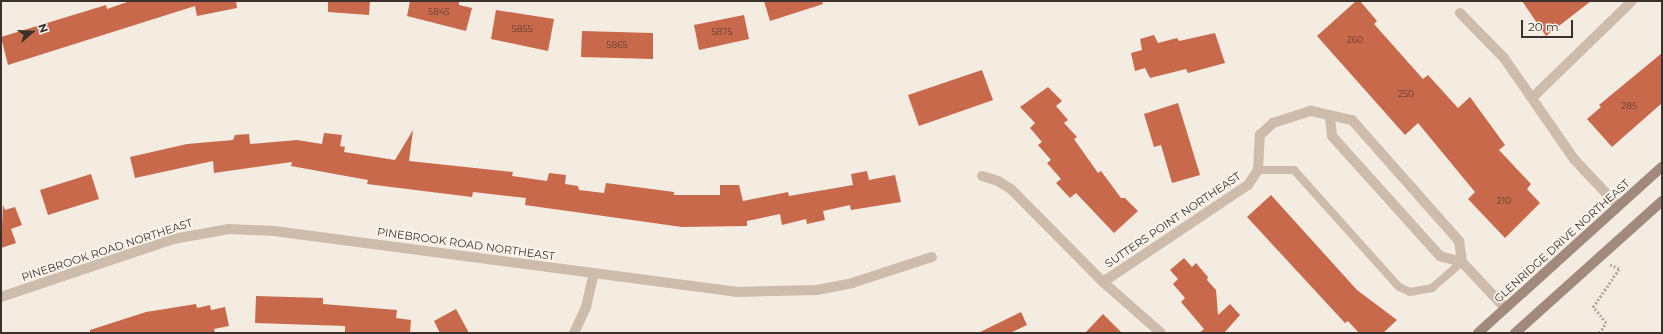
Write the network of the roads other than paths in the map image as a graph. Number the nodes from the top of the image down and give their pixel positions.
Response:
1 (1632, 1) edge
2 (1460, 13) dead end
3 (1533, 97) junction
4 (1330, 116) junction
5 (1662, 167) edge
6 (1258, 170) junction
7 (982, 176) dead end
8 (1662, 201) edge
9 (1618, 206) junction
10 (932, 257) dead end
11 (1462, 262) junction
12 (594, 273) junction
13 (1103, 282) junction
14 (1, 297) edge
15 (1505, 308) junction
16 (574, 333) edge
17 (1161, 333) edge
18 (1478, 333) edge
19 (1515, 333) edge

1 - 3 street
2 - 3 street
3 - 9 street
4 - 6 street
4 - 11 street
4 - 11 street
5 - 9 main road, GLENRIDGE DRIVE NORTHEAST
6 - 11 lane
6 - 13 street, SUTTERS POINT NORTHEAST
7 - 13 street
8 - 19 main road
9 - 15 main road, GLENRIDGE DRIVE NORTHEAST
10 - 12 street, PINEBROOK ROAD NORTHEAST
11 - 15 street
12 - 14 street, PINEBROOK ROAD NORTHEAST
12 - 16 street
13 - 17 street
15 - 18 main road, GLENRIDGE DRIVE NORTHEAST

